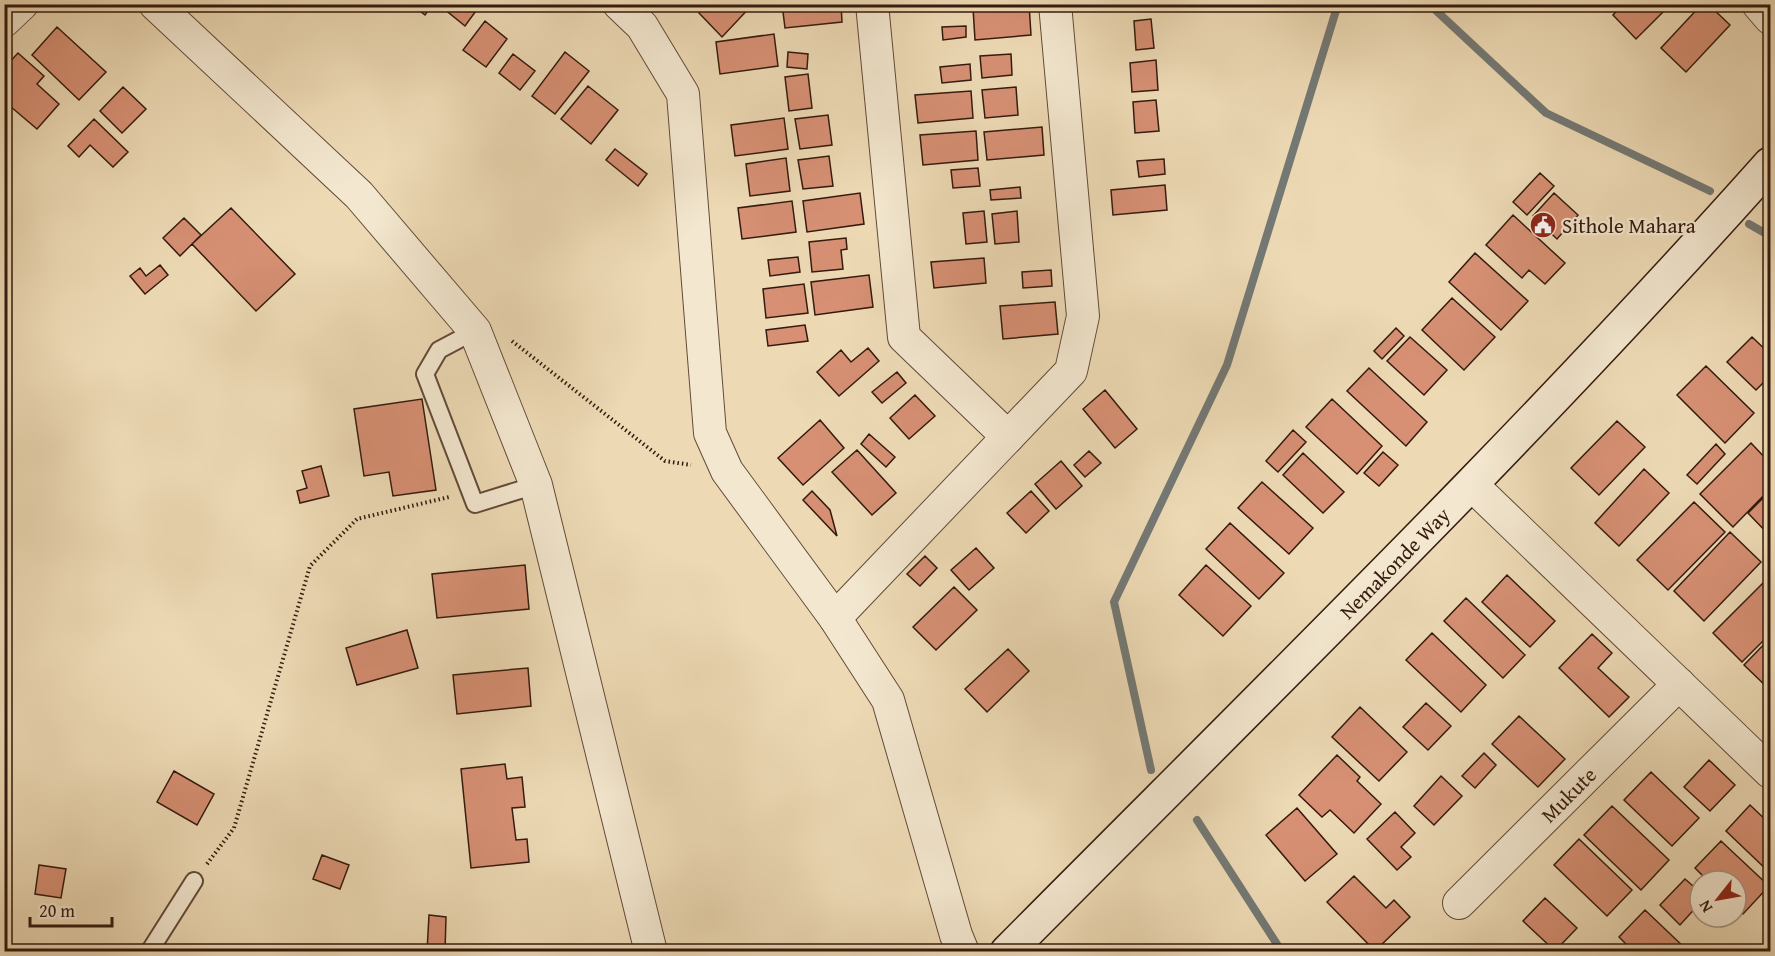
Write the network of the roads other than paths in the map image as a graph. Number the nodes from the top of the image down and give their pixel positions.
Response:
1 (22, 4) edge
2 (155, 4) edge
3 (619, 4) edge
4 (872, 4) edge
5 (1055, 4) edge
6 (1758, 4) edge
7 (1770, 18) edge
8 (4, 21) edge
9 (1770, 164) edge
10 (475, 331) junction
11 (1008, 437) junction
12 (536, 484) junction
13 (1472, 485) junction
14 (835, 618) junction
15 (1679, 684) junction
16 (1770, 772) edge
17 (194, 881) road end
18 (1459, 903) dead end
19 (149, 951) edge
20 (651, 951) edge
21 (963, 951) edge
22 (1007, 951) edge

1 - 8 street
2 - 10 street
3 - 14 street
4 - 11 street
5 - 11 street
6 - 7 street
9 - 13 street, Nemakonde Way
10 - 12 street
10 - 12 lane
11 - 14 street
12 - 20 street
13 - 15 street
13 - 22 street, Nemakonde Way
14 - 21 street
15 - 16 street
15 - 18 street, Mukute
17 - 19 lane

